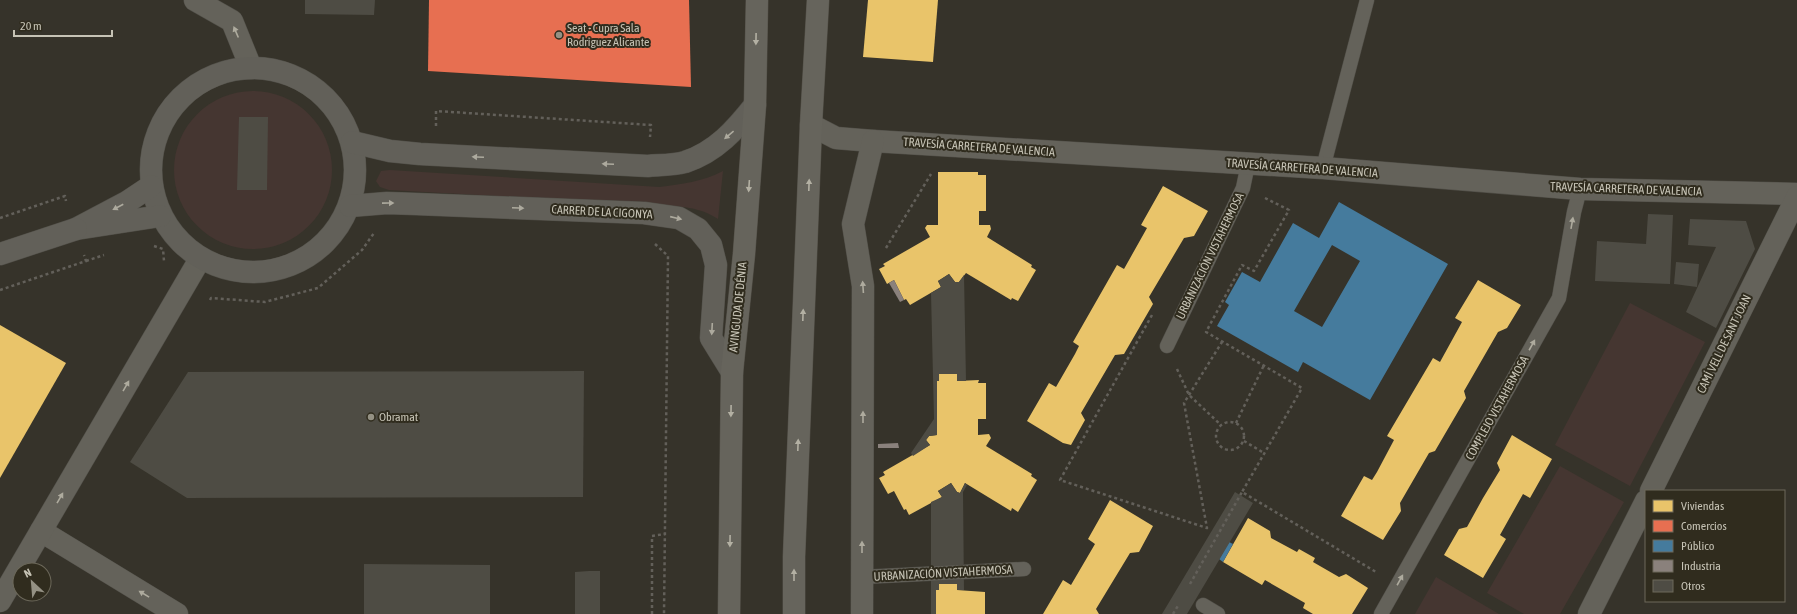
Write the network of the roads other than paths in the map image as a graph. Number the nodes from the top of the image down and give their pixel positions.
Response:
1 (195, 0) edge
2 (757, 0) edge
3 (818, 0) edge
4 (1366, 0) edge
5 (251, 68) junction
6 (755, 105) junction
7 (811, 124) junction
8 (873, 141) junction
9 (352, 142) junction
10 (1248, 164) junction
11 (1323, 168) junction
12 (151, 186) junction
13 (1580, 189) junction
14 (1797, 195) edge
15 (350, 206) junction
16 (160, 216) junction
17 (76, 229) junction
18 (0, 254) edge
19 (200, 259) junction
20 (1166, 346) road end
21 (732, 372) junction
22 (1651, 490) edge
23 (1645, 503) edge
24 (41, 531) junction
25 (1024, 569) dead end
26 (862, 577) junction
27 (0, 601) edge
28 (1203, 605) dead end
29 (177, 614) edge
30 (729, 614) edge
31 (794, 614) edge
32 (862, 614) edge
33 (1218, 614) edge
34 (1381, 614) edge
35 (1589, 614) edge

5 -> 1 street
2 -> 6 main road, AVINGUDA DE DÉNIA
3 - 7 main road
4 - 11 lane
5 - 9 street
5 - 12 street
6 -> 9 street
6 -> 21 main road, AVINGUDA DE DÉNIA
7 - 8 street, TRAVESÍA CARRETERA DE VALENCIA
31 -> 7 main road
8 - 10 street, TRAVESÍA CARRETERA DE VALENCIA
26 -> 8 street
9 - 15 street
10 - 11 street, TRAVESÍA CARRETERA DE VALENCIA
10 - 20 lane, URBANIZACIÓN VISTAHERMOSA
11 - 13 street, TRAVESÍA CARRETERA DE VALENCIA
12 - 16 street
12 -> 17 street
13 - 14 street, TRAVESÍA CARRETERA DE VALENCIA
34 -> 13 lane, COMPLEJO VISTAHERMOSA
14 - 22 street, CAMÍ VELL DE SANT JOAN
15 - 19 street
15 -> 21 street, CARRER DE LA CIGONYA
16 - 17 street
16 - 19 street
17 - 18 street
24 -> 19 street
21 -> 30 main road, AVINGUDA DE DÉNIA
23 - 35 street
24 - 27 street
29 -> 24 street
25 - 26 lane, URBANIZACIÓN VISTAHERMOSA
26 - 32 street
28 - 33 lane

